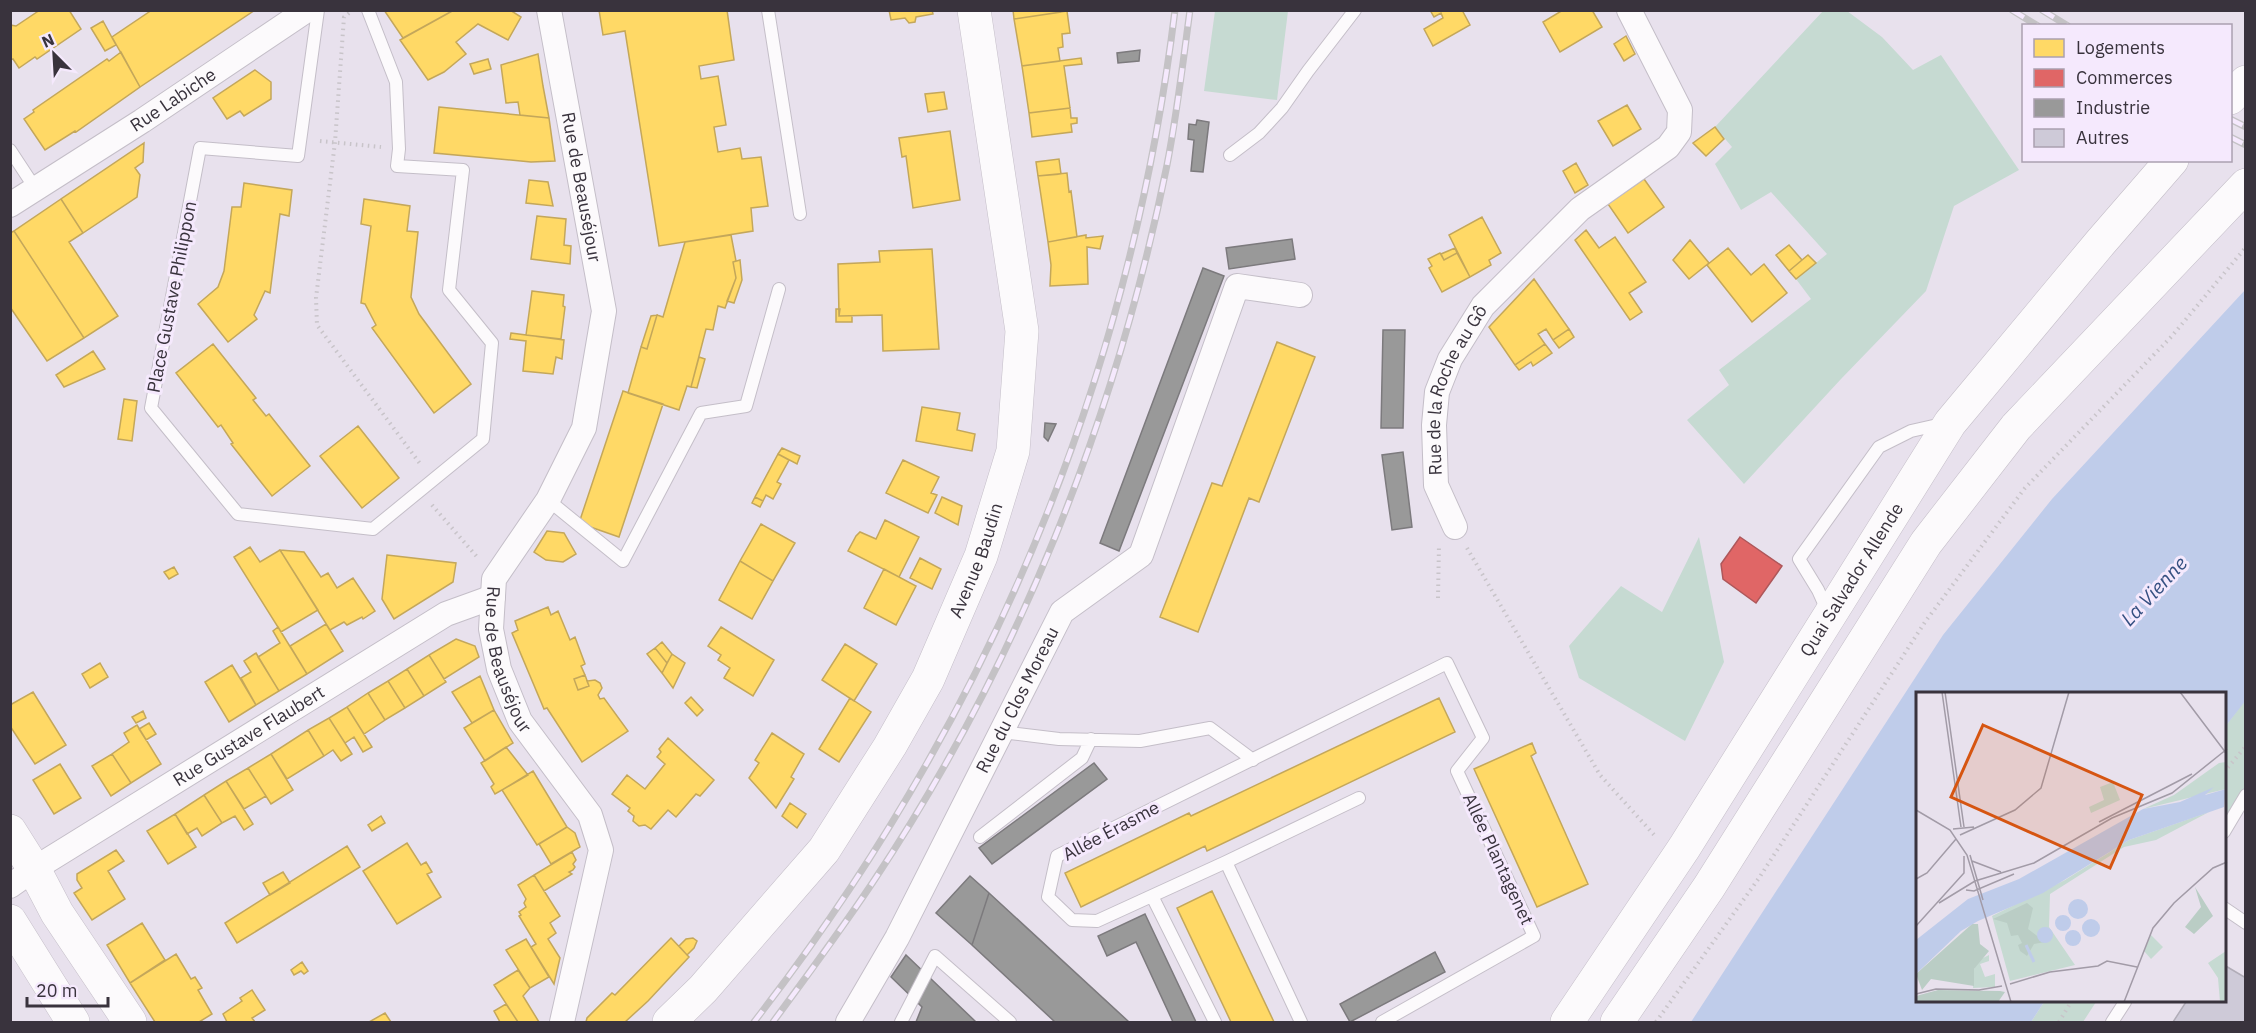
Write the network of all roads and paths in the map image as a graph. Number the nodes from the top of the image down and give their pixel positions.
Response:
1 (308, 10) edge
2 (318, 10) edge
3 (352, 10) edge
4 (368, 10) edge
5 (549, 10) edge
6 (768, 10) edge
7 (974, 10) edge
8 (1355, 10) edge
9 (1629, 10) edge
10 (2246, 82) edge
11 (2232, 96) edge
12 (301, 140) junction
13 (335, 142) junction
14 (399, 148) junction
15 (10, 150) edge
16 (1230, 155) dead end
17 (2170, 162) edge
18 (2246, 185) edge
19 (35, 188) junction
20 (10, 205) edge
21 (800, 214) dead end
22 (2246, 247) edge
23 (779, 289) dead end
24 (1300, 295) dead end
25 (1950, 423) junction
26 (432, 480) junction
27 (420, 490) junction
28 (548, 500) junction
29 (1455, 527) junction
30 (460, 538) dead end
31 (493, 597) junction
32 (1438, 598) dead end
33 (1830, 616) junction
34 (1447, 663) joint
35 (1001, 732) junction
36 (1091, 739) junction
37 (2246, 746) edge
38 (1253, 760) junction
39 (2226, 770) edge
40 (2246, 795) edge
41 (1359, 798) dead end
42 (2226, 829) edge
43 (10, 831) edge
44 (980, 837) dead end
45 (1663, 845) dead end
46 (1226, 862) junction
47 (22, 877) edge
48 (1749, 879) dead end
49 (1755, 882) junction
50 (1152, 896) junction
51 (2226, 909) edge
52 (10, 921) edge
53 (2246, 923) edge
54 (2071, 1003) edge
55 (2123, 1003) edge
56 (73, 1023) edge
57 (130, 1023) edge
58 (562, 1023) edge
59 (669, 1023) edge
60 (848, 1023) edge
61 (901, 1023) edge
62 (1010, 1023) edge
63 (1215, 1023) edge
64 (1301, 1023) edge
65 (1382, 1023) edge
66 (1567, 1023) edge
67 (1617, 1023) edge
68 (1656, 1023) edge
69 (2059, 1023) edge
70 (2112, 1023) edge

1 - 19 street, Rue Labiche
2 - 12 lane
3 - 13 path
4 - 14 lane, Place Gustave Philippon
5 - 28 street, Rue de Beauséjour
6 - 21 lane
7 - 59 main road, Avenue Baudin
8 - 16 lane
9 - 29 street, Rue de la Roche au Gô
10 - 11 main road
12 - 13 path
12 - 27 lane, Place Gustave Philippon
13 - 14 path
13 - 26 path
14 - 26 lane, Place Gustave Philippon
15 - 19 lane
17 - 25 main road, Quai Salvador Allende
18 - 67 main road
19 - 20 street, Rue Labiche
22 - 49 path
23 - 28 lane
24 - 35 street, Rue du Clos Moreau
25 - 33 main road, Quai Salvador Allende
25 - 33 lane
26 - 27 lane, Place Gustave Philippon
27 - 30 path
28 - 31 street, Rue de Beauséjour
29 - 32 path
29 - 45 path
31 - 47 street, Rue Gustave Flaubert
31 - 58 street, Rue de Beauséjour
33 - 66 main road, Quai Salvador Allende
34 - 38 lane, Allée Érasme
34 - 65 lane, Allée Plantagenet
35 - 36 lane
35 - 60 street, Rue du Clos Moreau
36 - 38 lane
36 - 44 lane
37 - 39 path
38 - 50 lane, Allée Érasme
40 - 42 lane
41 - 46 lane, Allée Érasme
43 - 47 main road
46 - 50 lane, Allée Érasme
46 - 64 lane
47 - 57 main road
48 - 49 path
49 - 68 path
50 - 63 lane
51 - 53 lane
52 - 56 main road
54 - 69 path
55 - 70 lane
61 - 62 lane

